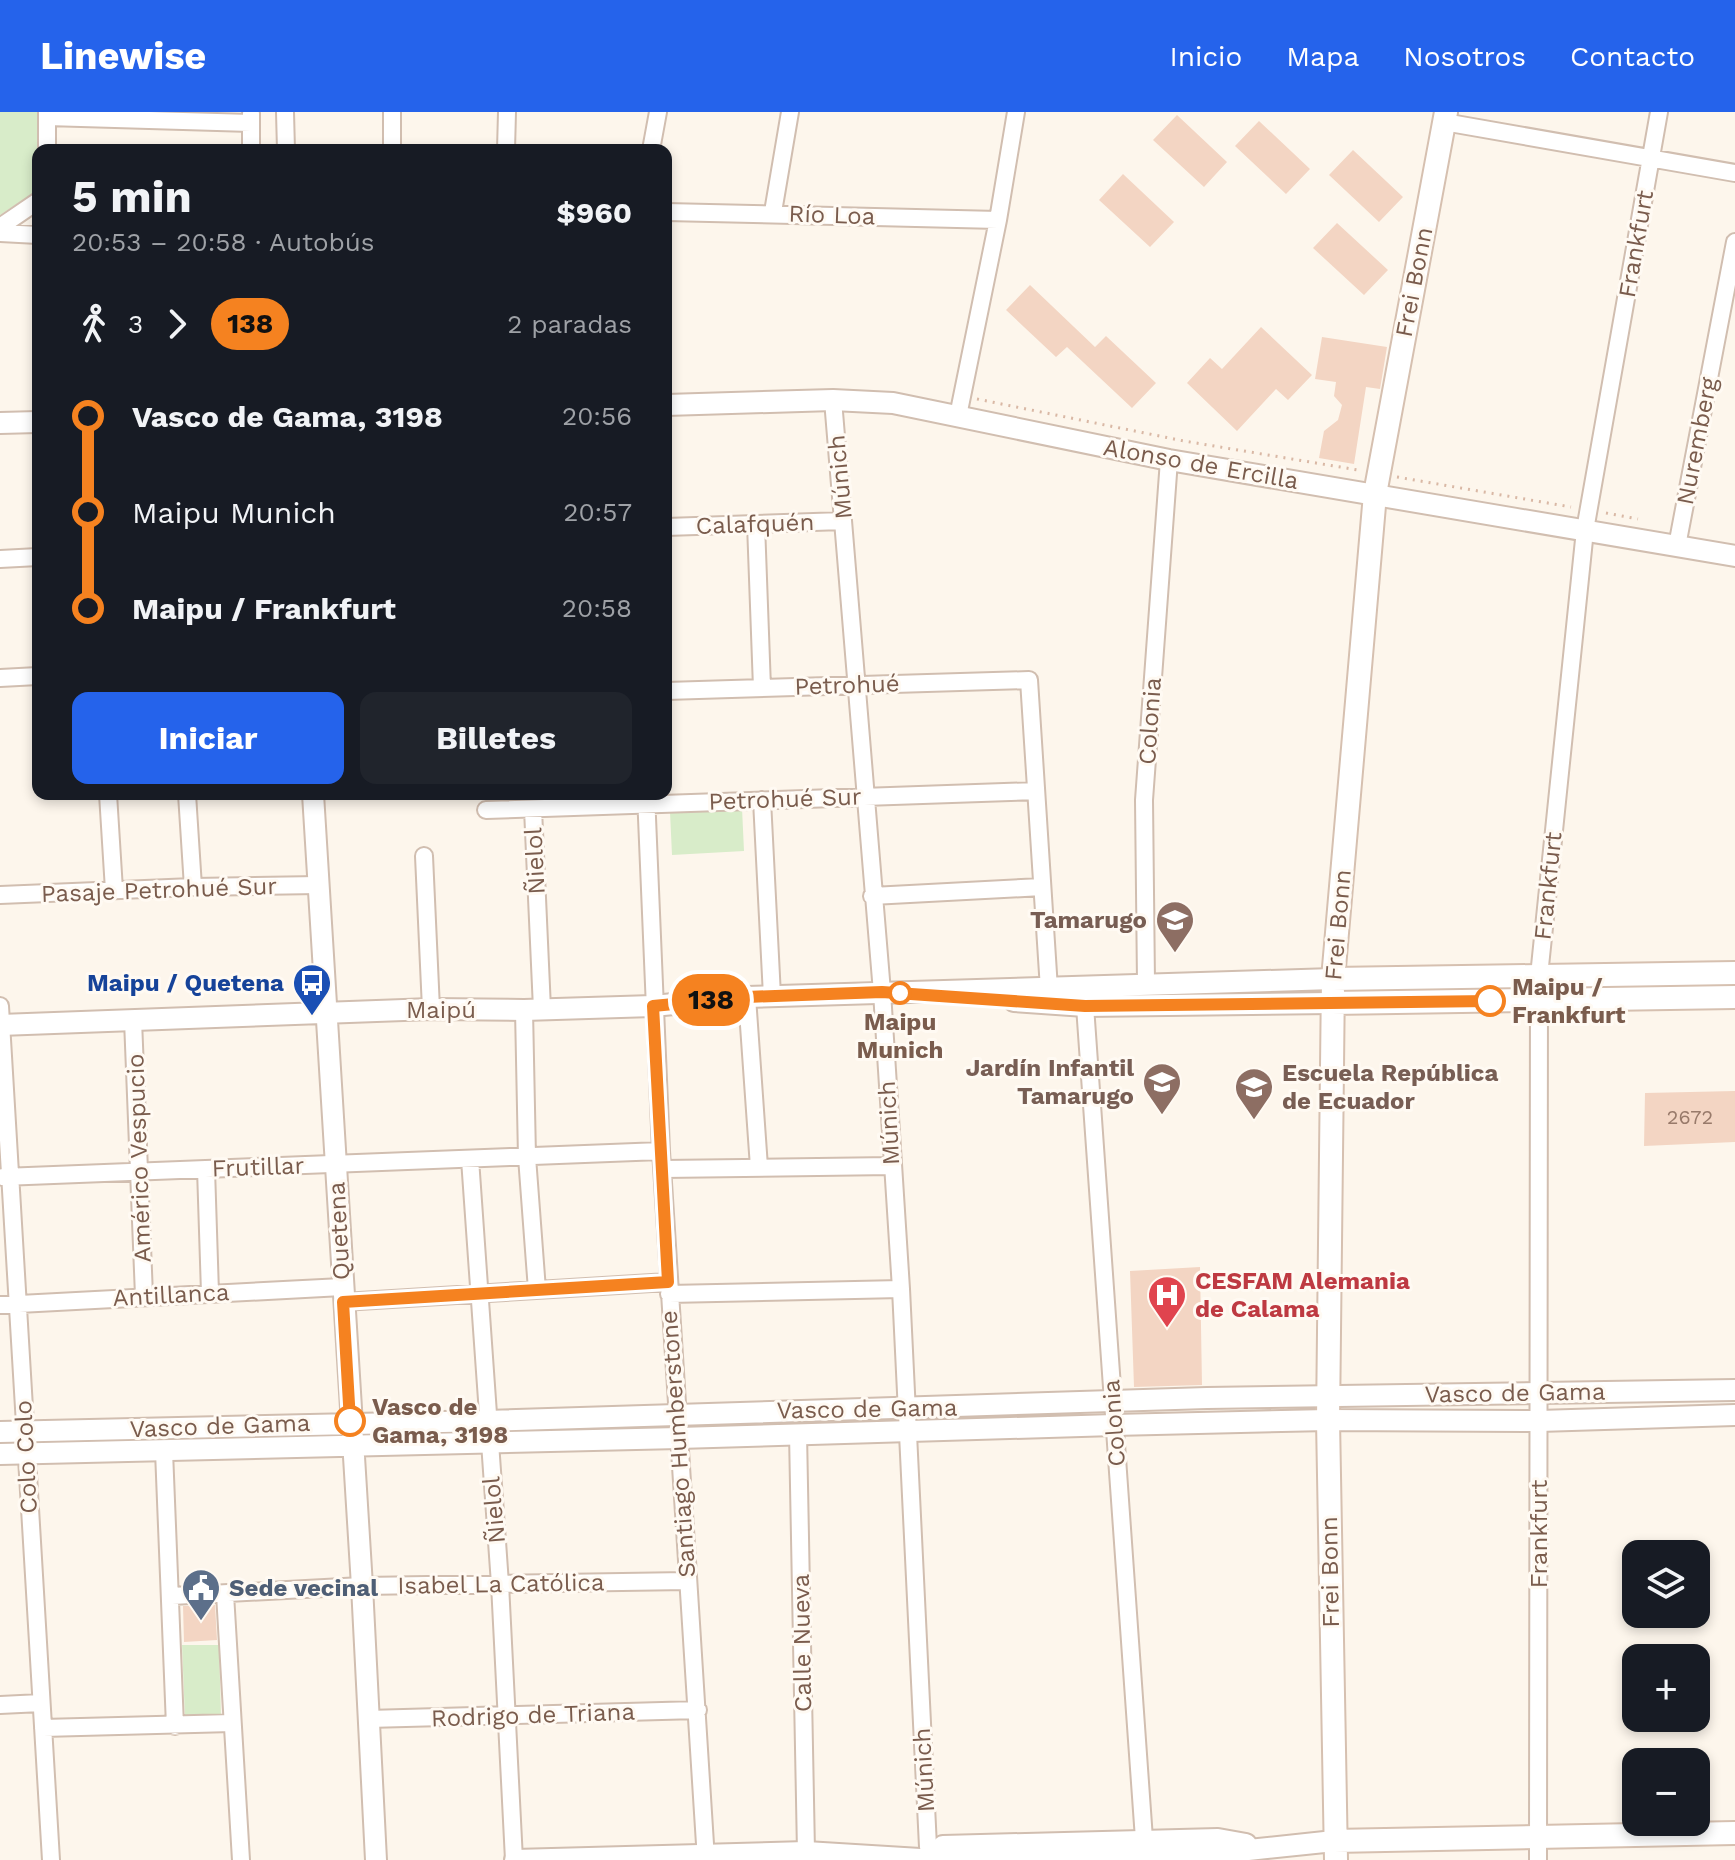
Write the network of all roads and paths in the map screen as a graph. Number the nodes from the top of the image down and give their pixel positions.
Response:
1 (285, 112) edge
2 (392, 112) edge
3 (507, 112) edge
4 (658, 112) edge
5 (790, 112) edge
6 (1016, 112) edge
7 (1659, 112) edge
8 (47, 114) edge
9 (1445, 117) edge
10 (251, 118) edge
11 (47, 144) edge
12 (251, 144) edge
13 (286, 144) edge
14 (392, 144) edge
15 (506, 144) edge
16 (652, 144) edge
17 (1651, 158) junction
18 (1735, 173) edge
19 (32, 206) edge
20 (672, 212) edge
21 (773, 212) junction
22 (998, 220) junction
23 (0, 230) edge
24 (32, 234) edge
25 (1735, 242) edge
26 (833, 400) junction
27 (672, 405) edge
28 (958, 416) junction
29 (32, 422) edge
30 (0, 423) edge
31 (1169, 460) junction
32 (1375, 494) junction
33 (843, 521) junction
34 (756, 524) junction
35 (672, 527) edge
36 (1585, 530) junction
37 (1677, 546) junction
38 (1735, 556) edge
39 (32, 557) edge
40 (0, 559) edge
41 (32, 676) edge
42 (0, 678) edge
43 (857, 685) junction
44 (762, 688) junction
45 (672, 691) edge
46 (1036, 791) junction
47 (866, 796) junction
48 (672, 799) edge
49 (108, 800) edge
50 (187, 800) edge
51 (313, 800) edge
52 (635, 800) edge
53 (646, 800) edge
54 (762, 800) junction
55 (533, 809) junction
56 (486, 810) dead end
57 (424, 856) dead end
58 (319, 885) junction
59 (193, 887) junction
60 (1042, 887) junction
61 (114, 890) junction
62 (0, 895) edge
63 (872, 896) junction
64 (1735, 973) edge
65 (1539, 976) junction
66 (1333, 979) junction
67 (1146, 983) junction
68 (1049, 989) junction
69 (882, 992) junction
70 (772, 996) junction
71 (747, 997) junction
72 (1735, 997) edge
73 (1538, 1001) junction
74 (1332, 1003) junction
75 (653, 1006) junction
76 (1085, 1006) junction
77 (431, 1009) junction
78 (533, 1009) junction
79 (326, 1013) junction
80 (1, 1019) edge
81 (133, 1020) junction
82 (661, 1151) junction
83 (527, 1157) junction
84 (470, 1159) junction
85 (335, 1164) junction
86 (892, 1166) junction
87 (759, 1167) junction
88 (206, 1169) junction
89 (663, 1169) junction
90 (139, 1172) junction
91 (5, 1177) edge
92 (668, 1288) junction
93 (901, 1289) junction
94 (537, 1290) junction
95 (479, 1292) junction
96 (210, 1293) junction
97 (343, 1294) junction
98 (144, 1296) junction
99 (8, 1305) edge
100 (1735, 1390) edge
101 (1539, 1392) junction
102 (1112, 1403) junction
103 (907, 1408) junction
104 (1328, 1409) junction
105 (678, 1414) junction
106 (1735, 1415) edge
107 (1539, 1421) junction
108 (350, 1423) junction
109 (1114, 1425) junction
110 (908, 1430) junction
111 (25, 1431) junction
112 (487, 1431) junction
113 (0, 1432) edge
114 (798, 1433) junction
115 (679, 1438) junction
116 (352, 1447) junction
117 (164, 1451) junction
118 (25, 1453) junction
119 (0, 1454) edge
120 (687, 1581) junction
121 (500, 1584) junction
122 (362, 1586) junction
123 (225, 1594) junction
124 (172, 1596) junction
125 (41, 1703) junction
126 (0, 1705) edge
127 (698, 1710) junction
128 (505, 1715) junction
129 (368, 1719) junction
130 (232, 1723) junction
131 (175, 1726) junction
132 (43, 1728) junction
133 (1735, 1833) edge
134 (1538, 1837) junction
135 (1144, 1839) junction
136 (928, 1847) junction
137 (1261, 1847) junction
138 (1335, 1851) edge
139 (817, 1853) junction
140 (1035, 1854) edge
141 (705, 1857) edge
142 (51, 1860) edge
143 (241, 1860) edge
144 (376, 1860) edge
145 (515, 1860) edge
146 (1538, 1860) edge

1 - 13 street
2 - 14 street
3 - 15 street
4 - 16 street
5 - 21 street
6 - 22 street
7 - 17 street, Frankfurt
8 - 10 street
8 - 11 street
9 - 17 street
9 - 32 main road, Frei Bonn
10 - 12 street
17 - 18 street
17 - 36 street, Frankfurt
19 - 23 street
20 - 21 street, Río Loa
21 - 22 street, Río Loa
22 - 28 street
23 - 24 street
25 - 37 street, Nuremberg
26 - 27 street, Alonso de Ercilla
26 - 28 street, Alonso de Ercilla
26 - 33 street, Múnich
28 - 31 street, Alonso de Ercilla
29 - 30 street
31 - 32 street, Alonso de Ercilla
31 - 67 street, Colonia
32 - 36 street, Alonso de Ercilla
32 - 66 main road, Frei Bonn
33 - 34 street, Calafquén
33 - 43 street, Múnich
34 - 35 street, Calafquén
34 - 44 street
36 - 37 street, Alonso de Ercilla
36 - 65 street, Frankfurt
37 - 38 street, Alonso de Ercilla
39 - 40 street
41 - 42 street
43 - 44 street, Petrohué
43 - 46 street, Petrohué
43 - 47 street, Múnich
44 - 45 street, Petrohué
46 - 47 street, Petrohué Sur
46 - 60 street
47 - 54 street, Petrohué Sur
47 - 63 street, Múnich
48 - 54 street, Petrohué Sur
49 - 61 street
50 - 59 street
51 - 58 street, Quetena
52 - 55 street, Petrohué Sur
53 - 75 street, Santiago Humberstone
54 - 70 street
55 - 56 street, Petrohué Sur
55 - 78 street, Ñielol
57 - 77 street
58 - 59 street, Pasaje Petrohué Sur
58 - 79 street, Quetena
59 - 61 street, Pasaje Petrohué Sur
60 - 63 street
60 - 68 street
61 - 62 street, Pasaje Petrohué Sur
63 - 69 street, Múnich
64 - 65 main road
65 - 66 main road
65 - 73 street, Frankfurt
66 - 67 street
66 - 74 main road, Frei Bonn
67 - 68 street
68 - 69 street
69 - 70 street, Maipú
69 - 76 street
69 - 86 street, Múnich
70 - 71 street, Maipú
71 - 75 street, Maipú
71 - 87 street
72 - 73 main road
73 - 74 main road
73 - 101 street, Frankfurt
74 - 76 street
74 - 104 main road, Frei Bonn
75 - 78 street, Maipú
75 - 82 street, Santiago Humberstone
76 - 102 street, Colonia
77 - 78 street, Maipú
77 - 79 street, Maipú
78 - 83 street, Ñielol
79 - 81 street, Maipú
79 - 85 street, Quetena
80 - 81 street, Maipú
80 - 91 street, Colo Colo
81 - 90 street, Américo Vespucio
82 - 83 street, Frutillar
82 - 89 street, Santiago Humberstone
83 - 84 street, Frutillar
83 - 94 street, Ñielol
84 - 85 street, Frutillar
84 - 95 street, Ñielol
85 - 88 street, Frutillar
85 - 97 street, Quetena
86 - 87 street
86 - 93 street, Múnich
87 - 89 street
88 - 90 street, Frutillar
88 - 96 street
89 - 92 street, Santiago Humberstone
90 - 91 street, Frutillar
90 - 98 street, Américo Vespucio
91 - 99 street, Colo Colo
92 - 93 street, Antillanca
92 - 94 street, Antillanca
92 - 105 street, Santiago Humberstone
93 - 103 street, Múnich
94 - 95 street, Antillanca
95 - 97 street, Antillanca
95 - 112 street, Ñielol
96 - 97 street, Antillanca
96 - 98 street, Antillanca
97 - 108 street, Quetena
98 - 99 street, Antillanca
99 - 111 street, Colo Colo
100 - 101 street, Vasco de Gama
101 - 104 street, Vasco de Gama
101 - 107 street, Frankfurt
102 - 103 street, Vasco de Gama
102 - 104 street, Vasco de Gama
102 - 109 street, Colonia
103 - 105 street, Vasco de Gama
103 - 110 street, Múnich
104 - 107 street, Vasco de Gama
104 - 109 street, Vasco de Gama
104 - 138 main road, Frei Bonn
105 - 112 street, Vasco de Gama
105 - 115 street, Santiago Humberstone
106 - 107 street, Vasco de Gama
107 - 134 street, Frankfurt
108 - 111 street, Vasco de Gama
108 - 112 street, Vasco de Gama
108 - 116 street, Quetena
109 - 110 street, Vasco de Gama
109 - 135 street, Colonia
110 - 114 street, Vasco de Gama
110 - 136 street, Múnich
111 - 113 street, Vasco de Gama
111 - 118 street, Colo Colo
112 - 115 street, Vasco de Gama
112 - 116 street, Vasco de Gama
112 - 121 street, Ñielol
114 - 115 street, Vasco de Gama
114 - 139 street, Calle Nueva
115 - 120 street, Santiago Humberstone
116 - 117 street, Vasco de Gama
116 - 122 street, Quetena
117 - 118 street, Vasco de Gama
117 - 124 street
118 - 119 street, Vasco de Gama
118 - 125 street, Colo Colo
120 - 121 street, Isabel La Católica
120 - 127 street, Santiago Humberstone
121 - 122 street, Isabel La Católica
121 - 128 street, Ñielol
122 - 123 street, Isabel La Católica
122 - 129 street, Quetena
123 - 124 street, Isabel La Católica
123 - 130 street
124 - 131 street
125 - 126 street
125 - 132 street, Colo Colo
127 - 128 street, Rodrigo de Triana
127 - 141 street, Santiago Humberstone
128 - 129 street, Rodrigo de Triana
128 - 145 street, Ñielol
129 - 144 street, Quetena
130 - 131 street
130 - 143 street
131 - 132 street
132 - 142 street, Colo Colo
133 - 134 main road
134 - 138 main road
134 - 146 street, Frankfurt
135 - 137 street
135 - 140 street
136 - 139 street
136 - 140 street
137 - 138 street
137 - 140 street
139 - 140 street
139 - 141 street
141 - 145 street

